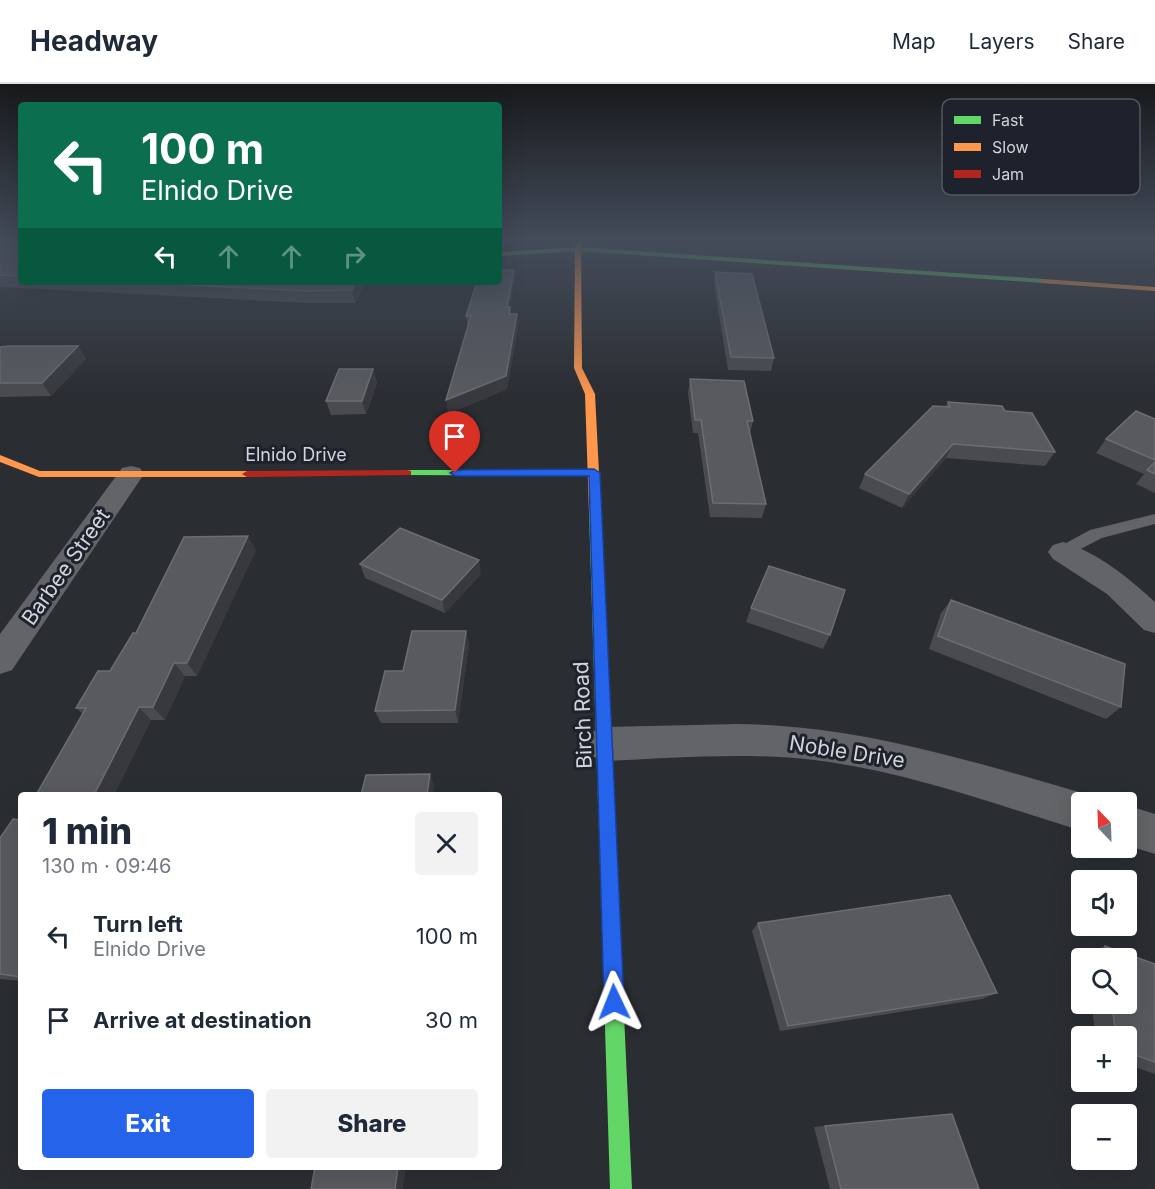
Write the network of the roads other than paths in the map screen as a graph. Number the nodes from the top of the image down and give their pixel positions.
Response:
1 (578, 294) edge
2 (0, 459) edge
3 (594, 473) junction
4 (131, 474) junction
5 (1155, 519) edge
6 (1063, 552) joint
7 (1155, 621) edge
8 (0, 660) edge
9 (605, 744) junction
10 (1071, 809) edge
11 (1137, 828) edge
12 (1155, 834) edge
13 (621, 1189) edge

1 - 3 street, Birch Road
2 - 4 street, Elnido Drive
3 - 4 street, Elnido Drive
3 - 9 street, Birch Road
4 - 8 street, Barbee Street
5 - 6 lane
6 - 7 street
9 - 10 street, Noble Drive
9 - 13 street, Birch Road
11 - 12 street

